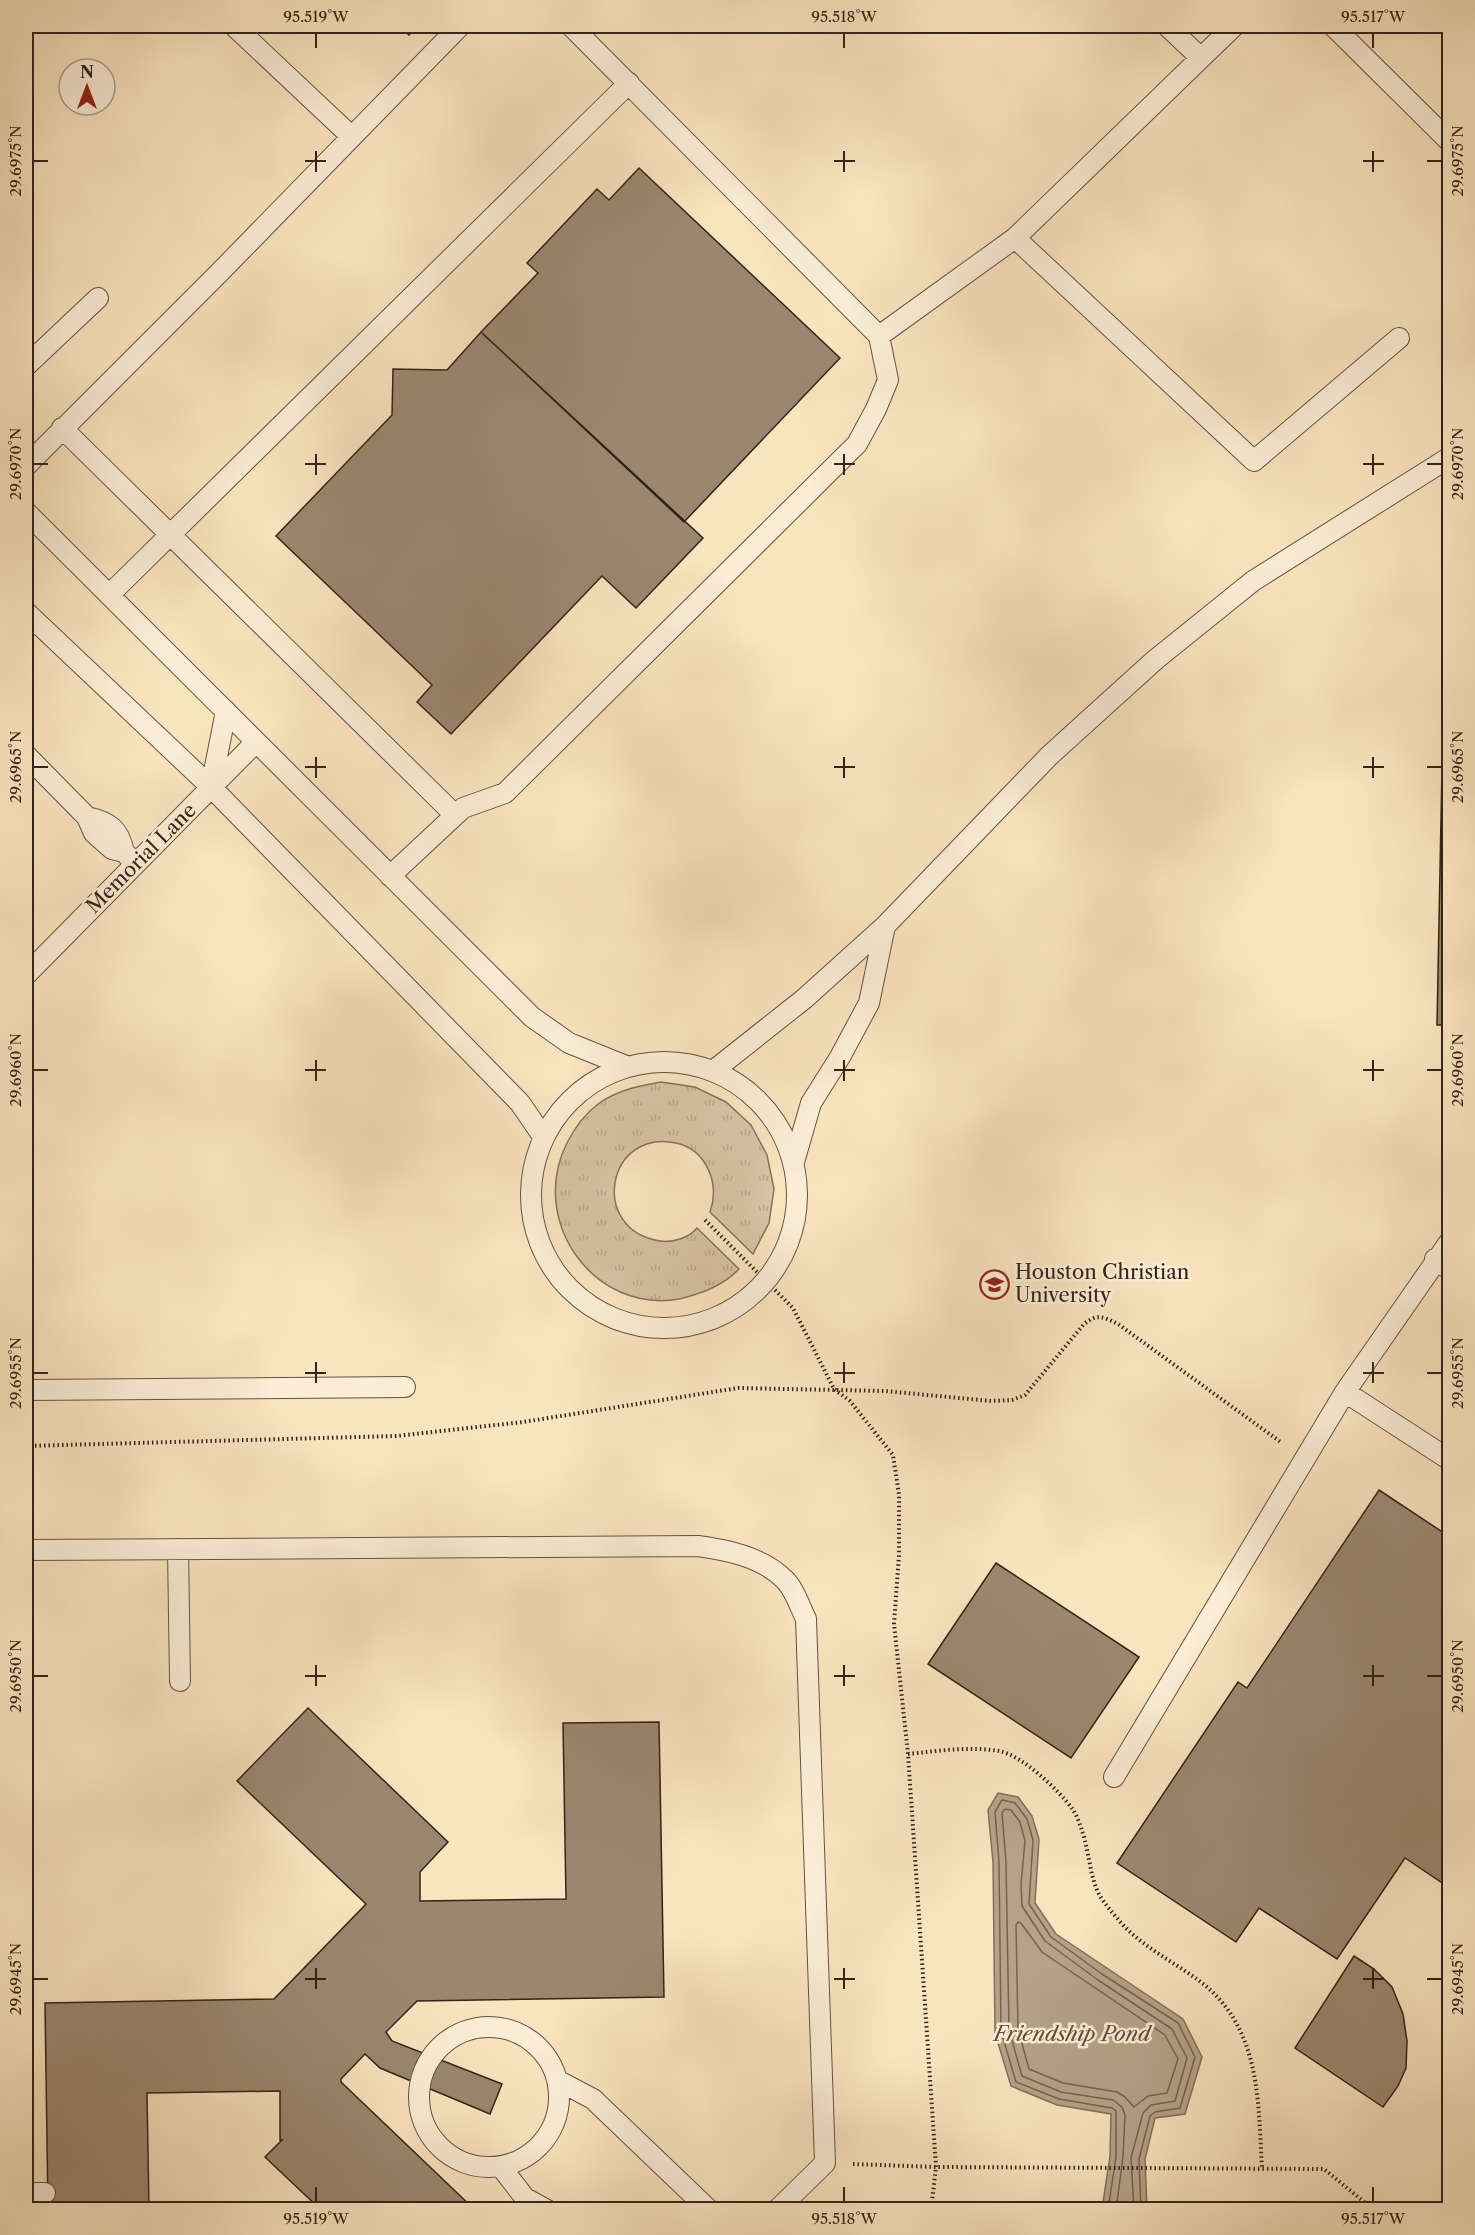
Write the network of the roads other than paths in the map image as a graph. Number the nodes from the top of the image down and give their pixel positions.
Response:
1 (234, 26) edge
2 (460, 26) edge
3 (571, 26) edge
4 (1167, 26) edge
5 (1234, 26) edge
6 (1333, 26) edge
7 (1201, 58) junction
8 (629, 83) junction
9 (352, 137) junction
10 (1449, 142) edge
11 (1015, 238) junction
12 (98, 298) dead end
13 (879, 336) junction
14 (1399, 338) dead end
15 (26, 366) edge
16 (62, 428) junction
17 (1449, 457) edge
18 (26, 466) edge
19 (26, 512) edge
20 (172, 535) junction
21 (109, 594) junction
22 (26, 612) edge
23 (226, 711) junction
24 (256, 742) junction
25 (26, 755) edge
26 (211, 787) junction
27 (455, 815) junction
28 (129, 858) junction
29 (390, 876) junction
30 (885, 926) junction
31 (26, 975) edge
32 (626, 1066) junction
33 (713, 1071) junction
34 (544, 1138) junction
35 (794, 1162) junction
36 (1449, 1241) edge
37 (1442, 1265) edge
38 (405, 1388) dead end
39 (26, 1390) edge
40 (1345, 1392) junction
41 (1449, 1460) edge
42 (178, 1549) junction
43 (26, 1550) edge
44 (180, 1681) dead end
45 (1114, 1777) dead end
46 (557, 2080) junction
47 (501, 2166) junction
48 (525, 2204) edge
49 (547, 2210) edge
50 (709, 2210) edge
51 (777, 2210) edge

1 - 9 lane
2 - 9 lane
3 - 8 lane
4 - 7 lane
5 - 7 lane
6 - 10 lane
7 - 11 lane
8 - 13 lane
8 - 20 lane
9 - 16 lane
11 - 13 lane
11 - 14 lane
12 - 15 lane
13 - 27 lane
16 - 18 lane
16 - 20 lane
17 - 30 lane
19 - 21 lane
20 - 21 lane
20 - 27 lane
21 - 23 lane
22 - 26 lane
23 - 24 lane
23 - 26 lane
24 - 26 lane, Memorial Lane
24 - 29 lane
25 - 28 lane
26 - 28 lane, Memorial Lane
26 - 34 lane
27 - 29 lane
28 - 31 lane, Memorial Lane
29 - 32 lane
30 - 33 lane
30 - 35 lane
32 - 33 lane
32 - 34 lane
33 - 35 lane
34 - 35 lane
36 - 37 lane
37 - 40 lane
38 - 39 lane
40 - 41 lane
40 - 45 lane
42 - 43 lane
42 - 44 lane
42 - 51 lane
46 - 47 lane
46 - 47 lane
46 - 50 lane
47 - 48 lane
48 - 49 lane

